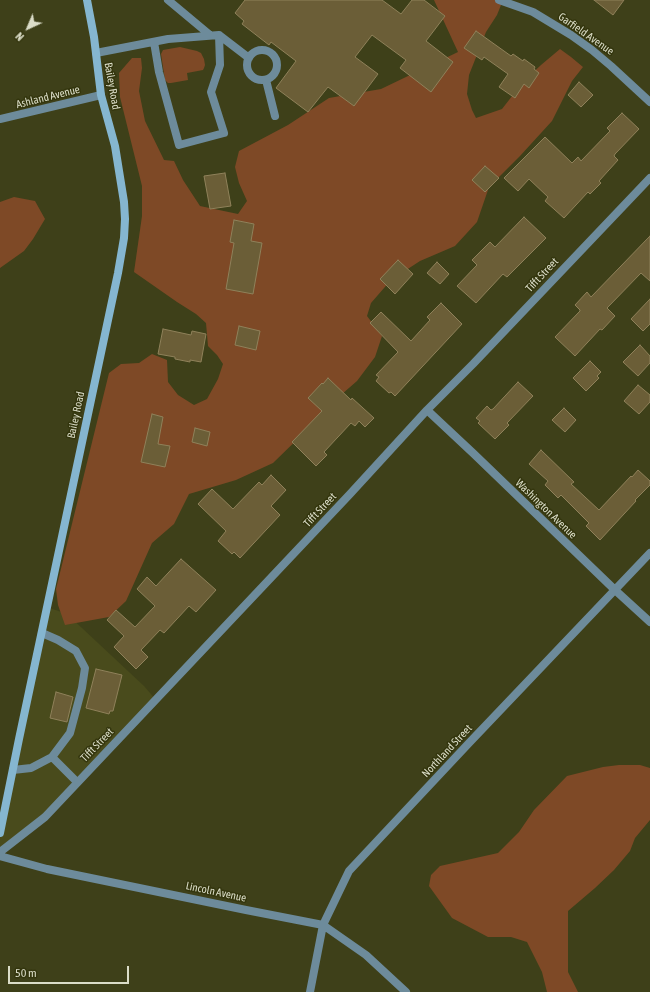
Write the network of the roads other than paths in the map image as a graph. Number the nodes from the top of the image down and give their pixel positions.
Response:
1 (87, 0) edge
2 (168, 0) edge
3 (499, 0) edge
4 (210, 35) junction
5 (219, 35) junction
6 (154, 42) junction
7 (96, 53) junction
8 (249, 58) junction
9 (266, 80) junction
10 (100, 95) junction
11 (650, 102) edge
12 (275, 116) dead end
13 (0, 119) edge
14 (650, 178) edge
15 (428, 410) junction
16 (650, 553) edge
17 (615, 590) junction
18 (650, 622) edge
19 (42, 633) junction
20 (52, 757) junction
21 (13, 770) junction
22 (77, 782) junction
23 (0, 833) edge
24 (0, 852) edge
25 (0, 856) edge
26 (323, 925) junction
27 (310, 992) edge
28 (406, 992) edge

1 - 7 street, Bailey Road
2 - 4 street
3 - 11 street, Garfield Avenue
4 - 5 street
4 - 6 street
5 - 6 street
5 - 8 street
6 - 7 street
7 - 10 street, Bailey Road
8 - 9 street
8 - 9 street
9 - 12 street
10 - 13 street, Ashland Avenue
10 - 19 street, Bailey Road
14 - 15 street, Tifft Street
15 - 17 street, Washington Avenue
15 - 22 street, Tifft Street
16 - 17 street, Northland Street
17 - 18 street, Washington Avenue
17 - 26 street, Northland Street
19 - 20 street
19 - 21 street, Bailey Road
20 - 21 street
20 - 22 street
21 - 23 street, Bailey Road
22 - 24 street, Tifft Street
25 - 26 street, Lincoln Avenue
26 - 27 street, Northland Street
26 - 28 street, Lincoln Avenue

